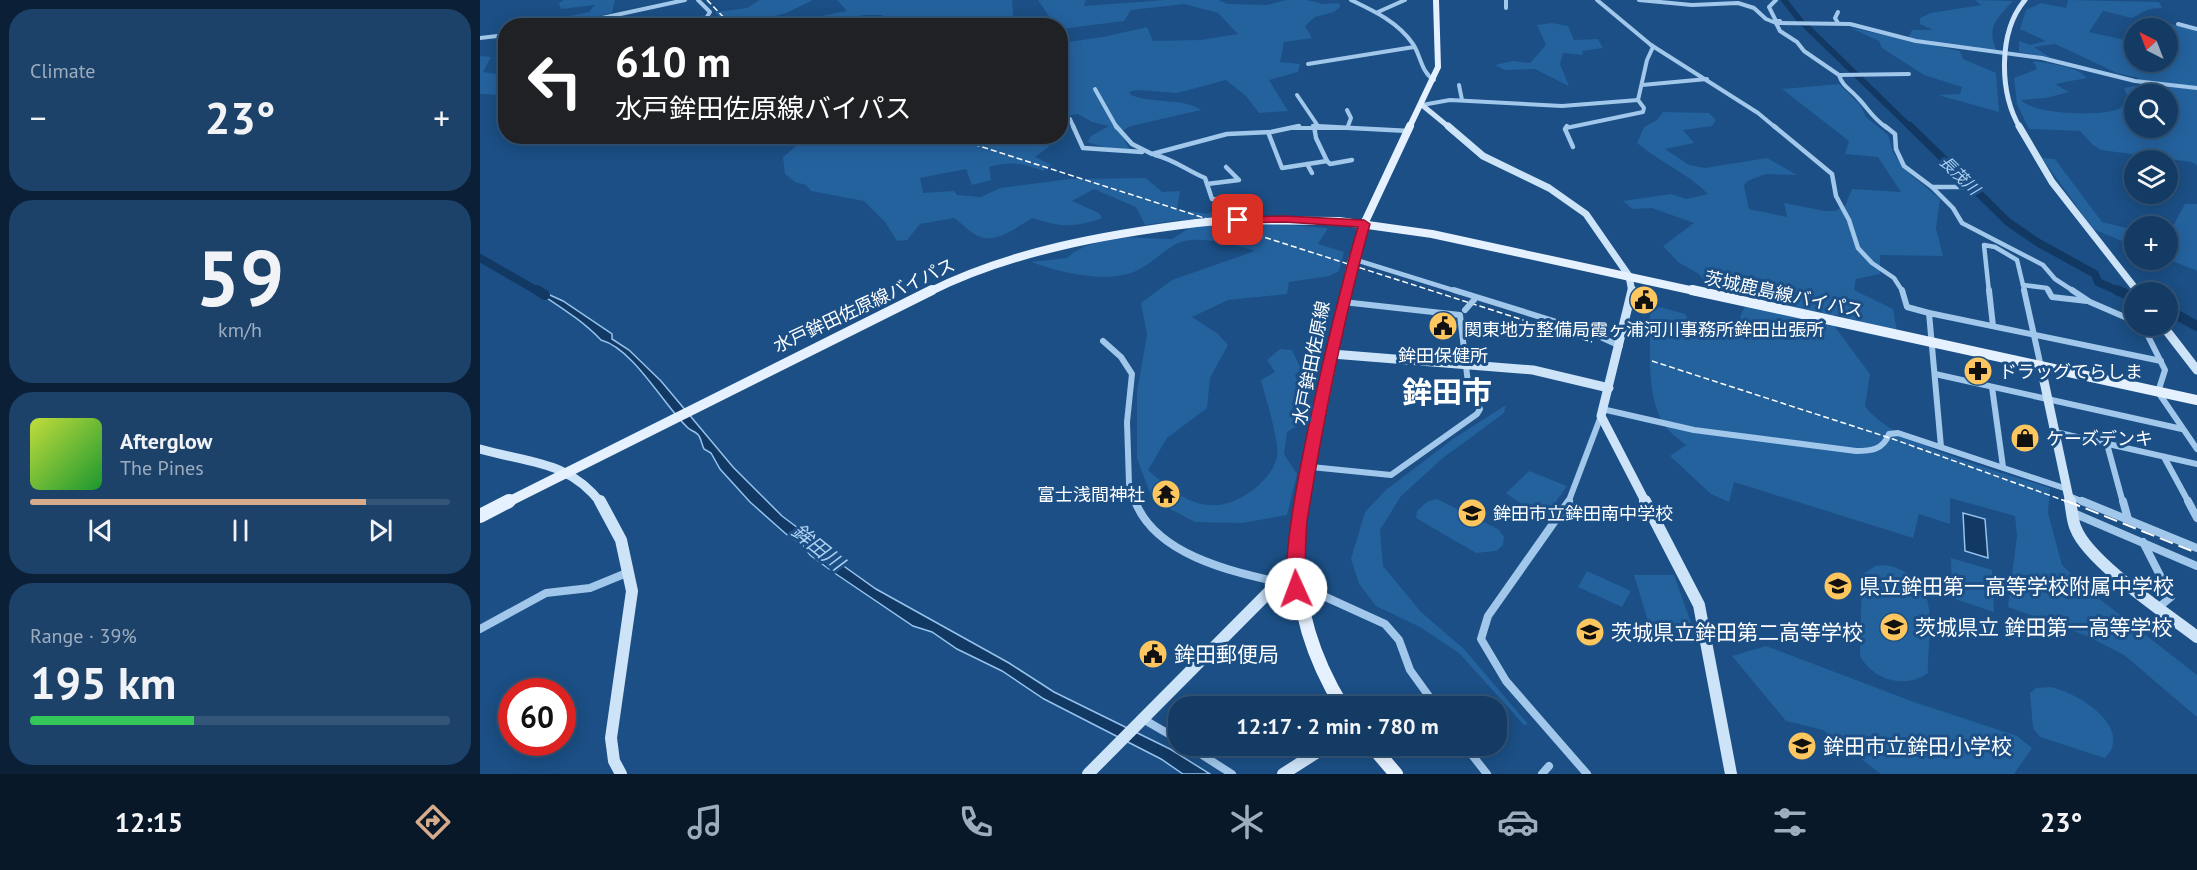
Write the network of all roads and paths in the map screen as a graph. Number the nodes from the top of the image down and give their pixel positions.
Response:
1 (685, 0) edge
2 (698, 0) edge
3 (1351, 0) edge
4 (1405, 0) edge
5 (1436, 0) edge
6 (1506, 0) edge
7 (1597, 0) edge
8 (1639, 0) edge
9 (1776, 0) edge
10 (2025, 0) edge
11 (1506, 8) dead end
12 (1378, 12) junction
13 (1838, 12) dead end
14 (601, 18) edge
15 (706, 18) edge
16 (1776, 23) junction
17 (1793, 23) junction
18 (1838, 23) junction
19 (2178, 24) dead end
20 (2197, 29) edge
21 (498, 36) edge
22 (480, 38) edge
23 (1651, 45) junction
24 (1414, 47) junction
25 (2006, 56) junction
26 (1308, 64) dead end
27 (1909, 74) dead end
28 (1839, 75) junction
29 (1708, 79) junction
30 (1434, 80) junction
31 (1642, 84) junction
32 (1460, 85) dead end
33 (1095, 88) dead end
34 (2197, 88) edge
35 (1297, 95) dead end
36 (1462, 100) junction
37 (1638, 100) junction
38 (1422, 105) junction
39 (1347, 110) dead end
40 (1070, 119) dead end
41 (1316, 126) junction
42 (1347, 126) junction
43 (1409, 131) junction
44 (1268, 132) junction
45 (1574, 147) dead end
46 (1142, 152) junction
47 (1152, 154) junction
48 (1352, 160) dead end
49 (1327, 161) junction
50 (1307, 164) junction
51 (1226, 167) dead end
52 (1312, 173) dead end
53 (1207, 184) junction
54 (1932, 187) junction
55 (1972, 187) dead end
56 (1233, 220) junction
57 (1364, 224) junction
58 (1353, 260) junction
59 (1629, 276) junction
60 (2130, 282) edge
61 (2024, 285) junction
62 (1475, 298) junction
63 (1342, 302) junction
64 (2090, 302) junction
65 (1463, 312) junction
66 (1929, 313) junction
67 (2124, 317) edge
68 (1993, 326) junction
69 (2034, 335) junction
70 (2151, 336) edge
71 (2171, 336) edge
72 (1103, 341) dead end
73 (1932, 344) junction
74 (1620, 346) junction
75 (1332, 354) junction
76 (2161, 361) junction
77 (1466, 364) junction
78 (2041, 367) junction
79 (2197, 369) edge
80 (1935, 374) junction
81 (1992, 387) junction
82 (1609, 388) junction
83 (2158, 392) junction
84 (2048, 400) junction
85 (2197, 400) edge
86 (1601, 412) junction
87 (2182, 429) junction
88 (2055, 432) junction
89 (2107, 444) junction
90 (1941, 447) junction
91 (480, 449) edge
92 (2197, 449) edge
93 (2164, 457) junction
94 (2197, 464) edge
95 (1311, 467) junction
96 (2003, 467) junction
97 (568, 472) junction
98 (2068, 492) junction
99 (2071, 511) junction
100 (480, 516) edge
101 (2197, 518) edge
102 (2127, 519) junction
103 (2143, 542) junction
104 (2197, 548) edge
105 (2197, 566) edge
106 (631, 571) junction
107 (1295, 575) junction
108 (1279, 583) junction
109 (1296, 589) junction
110 (2159, 607) junction
111 (480, 629) edge
112 (2197, 637) edge
113 (1337, 696) edge
114 (1429, 696) edge
115 (1142, 720) junction
116 (1168, 734) edge
117 (1204, 756) edge
118 (1311, 756) edge
119 (1381, 756) edge
120 (1473, 756) edge
121 (621, 774) edge
122 (1088, 774) edge
123 (1232, 774) edge
124 (1283, 774) edge
125 (1396, 774) edge
126 (1487, 774) edge
127 (1587, 774) edge
128 (1731, 774) edge

1 - 14 street
2 - 15 street
3 - 12 street
4 - 12 street
5 - 30 main road, 水戸鉾田佐原線
6 - 11 street
7 - 23 street
8 - 16 street
9 - 17 street
10 - 25 street
12 - 24 street
13 - 18 street
16 - 17 street
16 - 28 street
17 - 18 street
18 - 25 street
19 - 20 street
21 - 22 street
23 - 29 street
23 - 31 street
24 - 26 street
24 - 30 street
25 - 34 street
25 - 60 street
27 - 28 street
28 - 54 street
29 - 31 street
29 - 66 street
30 - 38 main road, 水戸鉾田佐原線
31 - 37 street
32 - 36 street
33 - 46 street
35 - 41 street
36 - 37 street
36 - 38 street
37 - 45 street
38 - 43 main road, 水戸鉾田佐原線
38 - 59 street
39 - 42 street
40 - 46 street
41 - 42 street
41 - 44 street
41 - 49 street
42 - 43 street
43 - 57 main road, 水戸鉾田佐原線
44 - 47 street
44 - 50 street
46 - 47 street
47 - 53 street
48 - 49 street
49 - 50 street
50 - 52 street
51 - 53 street
53 - 56 street
54 - 55 street
54 - 64 street
56 - 57 main road, 水戸鉾田佐原線バイパス
56 - 97 main road, 水戸鉾田佐原線バイパス, bridge
57 - 58 main road, 水戸鉾田佐原線
57 - 59 main road, 茨城鹿島線バイパス
58 - 62 street
58 - 63 main road, 水戸鉾田佐原線, bridge
59 - 73 main road, 茨城鹿島線バイパス
59 - 74 street
61 - 64 street
61 - 68 street
61 - 69 street
62 - 65 street, bridge
62 - 74 street
63 - 65 street
63 - 75 main road, 水戸鉾田佐原線
64 - 67 street
65 - 77 street
66 - 68 street
66 - 73 street
68 - 69 street
69 - 76 street
69 - 78 street
70 - 76 street
71 - 79 street
72 - 108 street
73 - 78 main road, 茨城鹿島線バイパス
73 - 80 street
74 - 82 street
75 - 77 street
75 - 95 main road, 水戸鉾田佐原線
76 - 83 street
77 - 82 street
77 - 95 street
78 - 83 main road, 茨城鹿島線バイパス
78 - 84 street
80 - 81 street
80 - 90 street
81 - 84 street
81 - 96 street
82 - 86 street
83 - 85 main road, 茨城鹿島線バイパス
83 - 87 street
84 - 87 street
84 - 88 street
86 - 90 street
86 - 127 street
86 - 128 street
87 - 92 street
88 - 89 street
88 - 98 street
89 - 93 street
89 - 102 street
90 - 96 street
91 - 97 street
93 - 94 street
93 - 101 street
95 - 107 main road, 水戸鉾田佐原線
96 - 98 street
97 - 100 main road, 水戸鉾田佐原線バイパス
97 - 106 street
98 - 99 street
98 - 102 street
99 - 103 street
99 - 110 street
102 - 104 street
103 - 105 street
103 - 110 street
106 - 111 street
106 - 121 street
107 - 108 street
107 - 109 main road, 水戸鉾田佐原線
108 - 115 street
109 - 113 main road, 水戸鉾田佐原線
109 - 114 street
110 - 112 street
115 - 116 street
115 - 122 street
117 - 123 street
118 - 124 street
119 - 125 main road
120 - 126 street

